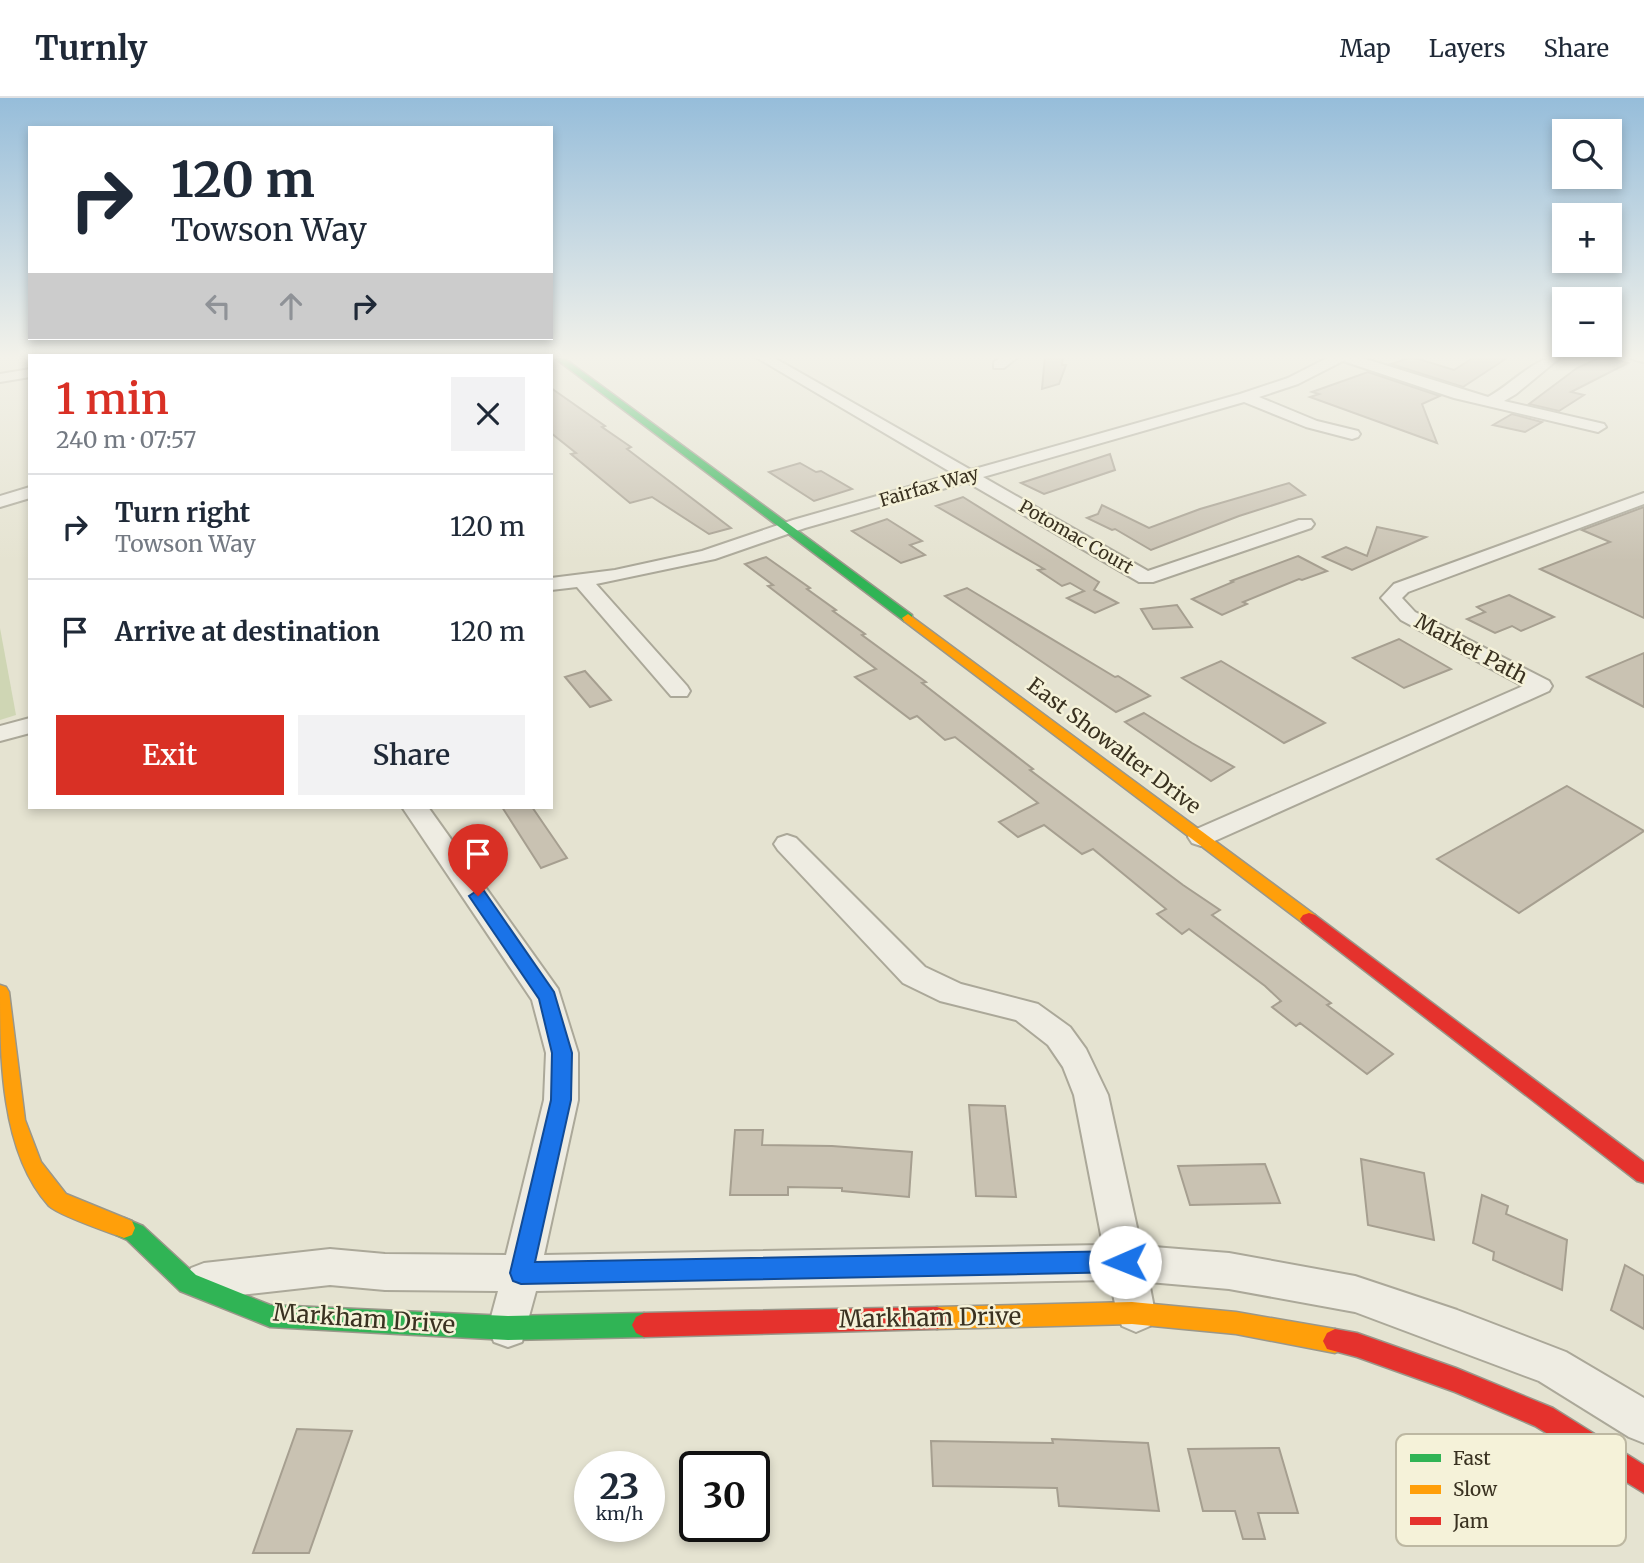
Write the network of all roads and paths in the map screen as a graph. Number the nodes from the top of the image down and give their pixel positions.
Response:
1 (647, 424) edge
2 (880, 424) edge
3 (1149, 424) edge
4 (1313, 424) edge
5 (1591, 424) edge
6 (1598, 426) dead end
7 (1352, 434) dead end
8 (969, 476) junction
9 (28, 493) edge
10 (1644, 498) edge
11 (0, 502) edge
12 (1305, 524) dead end
13 (787, 529) junction
14 (583, 581) junction
15 (553, 584) edge
16 (679, 691) dead end
17 (28, 726) edge
18 (0, 734) edge
19 (416, 809) edge
20 (1201, 837) junction
21 (787, 844) dead end
22 (0, 992) edge
23 (1644, 1174) edge
24 (1125, 1262) junction
25 (521, 1273) junction
26 (188, 1283) junction
27 (1136, 1313) junction
28 (508, 1328) junction
29 (1644, 1422) edge
30 (1571, 1434) edge
31 (1626, 1469) edge
32 (1644, 1480) edge

1 - 13 street, East Showalter Drive
2 - 8 street, Potomac Court
3 - 8 street, Fairfax Way
4 - 7 street
5 - 6 street
8 - 12 street, Potomac Court
8 - 13 street, Fairfax Way
9 - 11 street
10 - 20 street, Market Path
13 - 14 street, Fairfax Way
13 - 20 street, East Showalter Drive
14 - 15 street, Fairfax Way
14 - 16 street
17 - 18 street
19 - 25 street
20 - 23 street, East Showalter Drive
21 - 24 street
22 - 26 street, Markham Drive
24 - 25 street, Markham Drive
24 - 27 street
24 - 29 street, Markham Drive
25 - 26 street, Markham Drive
25 - 28 street
26 - 28 street, Markham Drive
27 - 28 street, Markham Drive
27 - 30 street, Markham Drive
31 - 32 street, Markham Drive

